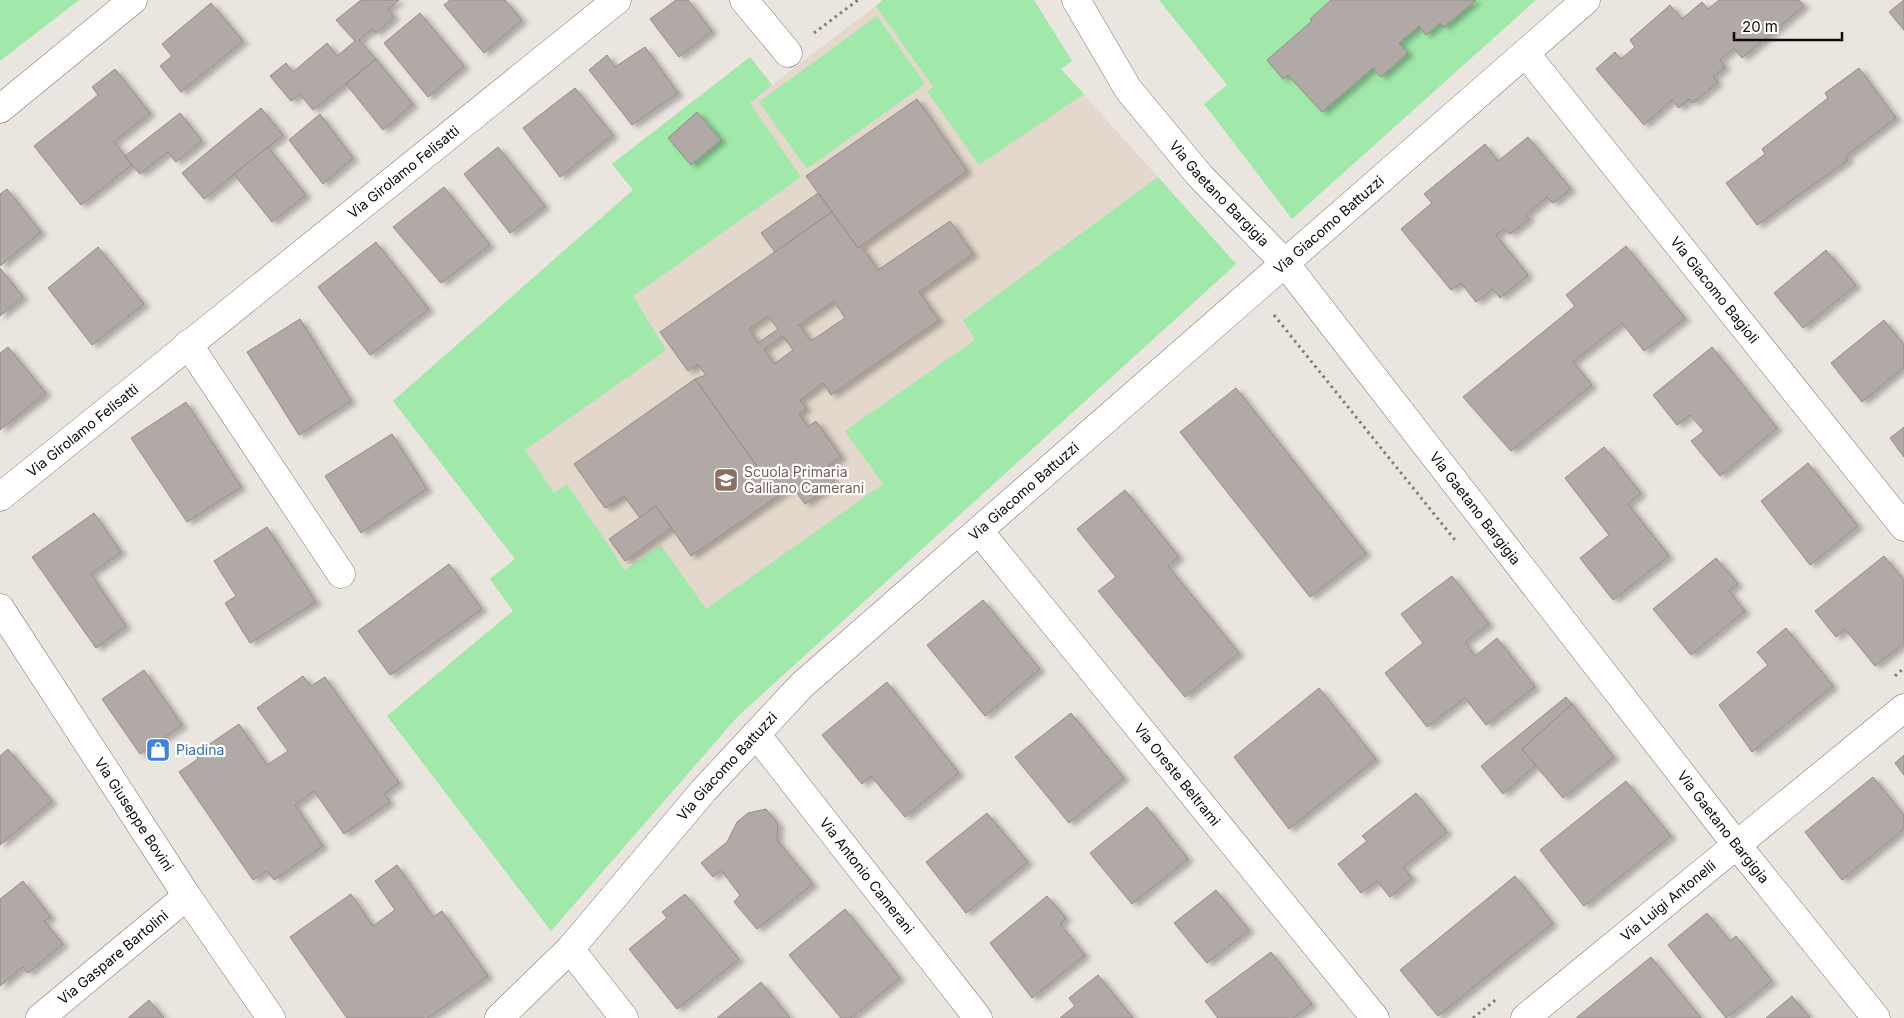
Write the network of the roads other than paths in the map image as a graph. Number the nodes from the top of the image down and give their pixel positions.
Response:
1 (133, 0) edge
2 (617, 0) edge
3 (744, 0) edge
4 (1076, 0) edge
5 (1586, 0) edge
6 (788, 53) road end
7 (1526, 54) junction
8 (0, 109) edge
9 (1284, 262) junction
10 (188, 344) junction
11 (0, 497) edge
12 (1904, 527) edge
13 (979, 531) junction
14 (341, 574) dead end
15 (0, 608) edge
16 (1904, 708) edge
17 (756, 734) junction
18 (1738, 844) junction
19 (187, 896) junction
20 (570, 949) junction
21 (40, 1018) edge
22 (271, 1018) edge
23 (498, 1018) edge
24 (624, 1018) edge
25 (978, 1018) edge
26 (1375, 1018) edge
27 (1525, 1018) edge
28 (1876, 1018) edge

1 - 8 street
2 - 10 street, Via Girolamo Felisatti
3 - 6 street
4 - 9 street, Via Gaetano Bargigia
5 - 7 street, Via Giacomo Battuzzi
7 - 9 street, Via Giacomo Battuzzi
7 - 12 street, Via Giacomo Bagioli
9 - 13 street, Via Giacomo Battuzzi
9 - 18 street, Via Gaetano Bargigia
10 - 11 street, Via Girolamo Felisatti
10 - 14 street
13 - 17 street, Via Giacomo Battuzzi
13 - 26 street, Via Oreste Beltrami
15 - 19 street, Via Giuseppe Bovini
16 - 18 street, Via Luigi Antonelli
17 - 20 street, Via Giacomo Battuzzi
17 - 25 street, Via Antonio Camerani
18 - 27 street, Via Luigi Antonelli
18 - 28 street, Via Gaetano Bargigia
19 - 21 street, Via Gaspare Bartolini
19 - 22 street, Via Giuseppe Bovini
20 - 23 street, Via Giacomo Battuzzi
20 - 24 street

